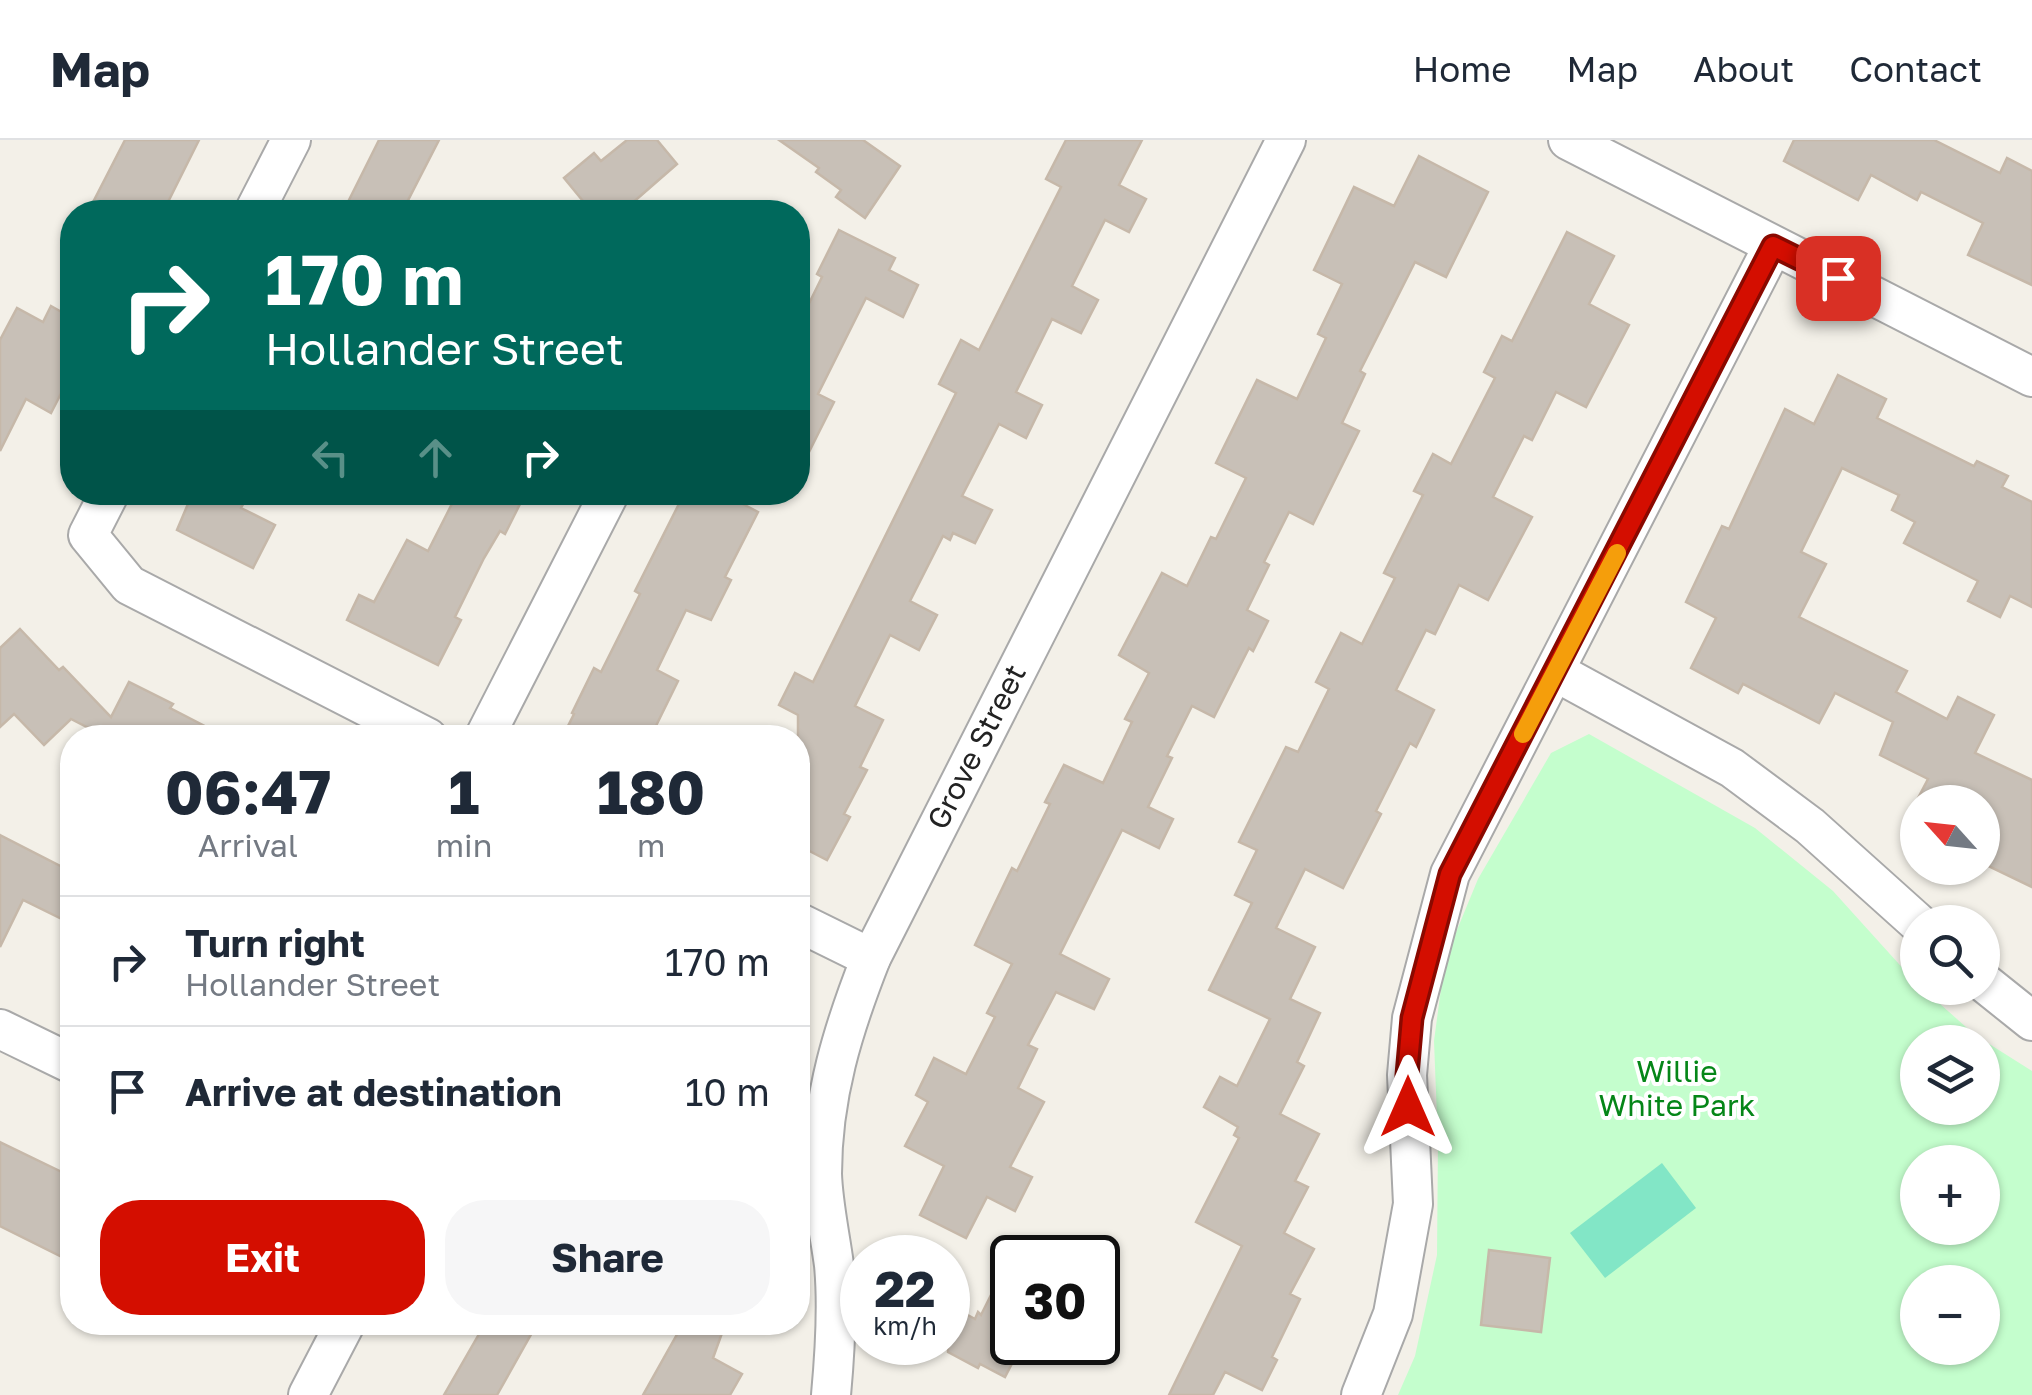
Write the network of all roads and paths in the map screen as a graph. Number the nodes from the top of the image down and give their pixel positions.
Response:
1 (291, 140) edge
2 (1286, 140) edge
3 (1568, 140) edge
4 (260, 200) edge
5 (1773, 246) junction
6 (2032, 378) edge
7 (103, 505) edge
8 (603, 505) edge
9 (1556, 672) junction
10 (403, 725) edge
11 (491, 725) edge
12 (1900, 907) edge
13 (810, 928) edge
14 (871, 958) junction
15 (2000, 995) edge
16 (2032, 1021) edge
17 (0, 1029) edge
18 (60, 1058) edge
19 (339, 1335) edge
20 (308, 1395) edge
21 (831, 1395) edge
22 (1361, 1395) edge

1 - 4 street
2 - 14 street, Grove Street
3 - 5 street
5 - 6 street
5 - 9 street
7 - 10 street
8 - 11 street
9 - 12 street
9 - 22 street
13 - 14 street
14 - 21 street, Grove Street
15 - 16 street
17 - 18 street
19 - 20 street

